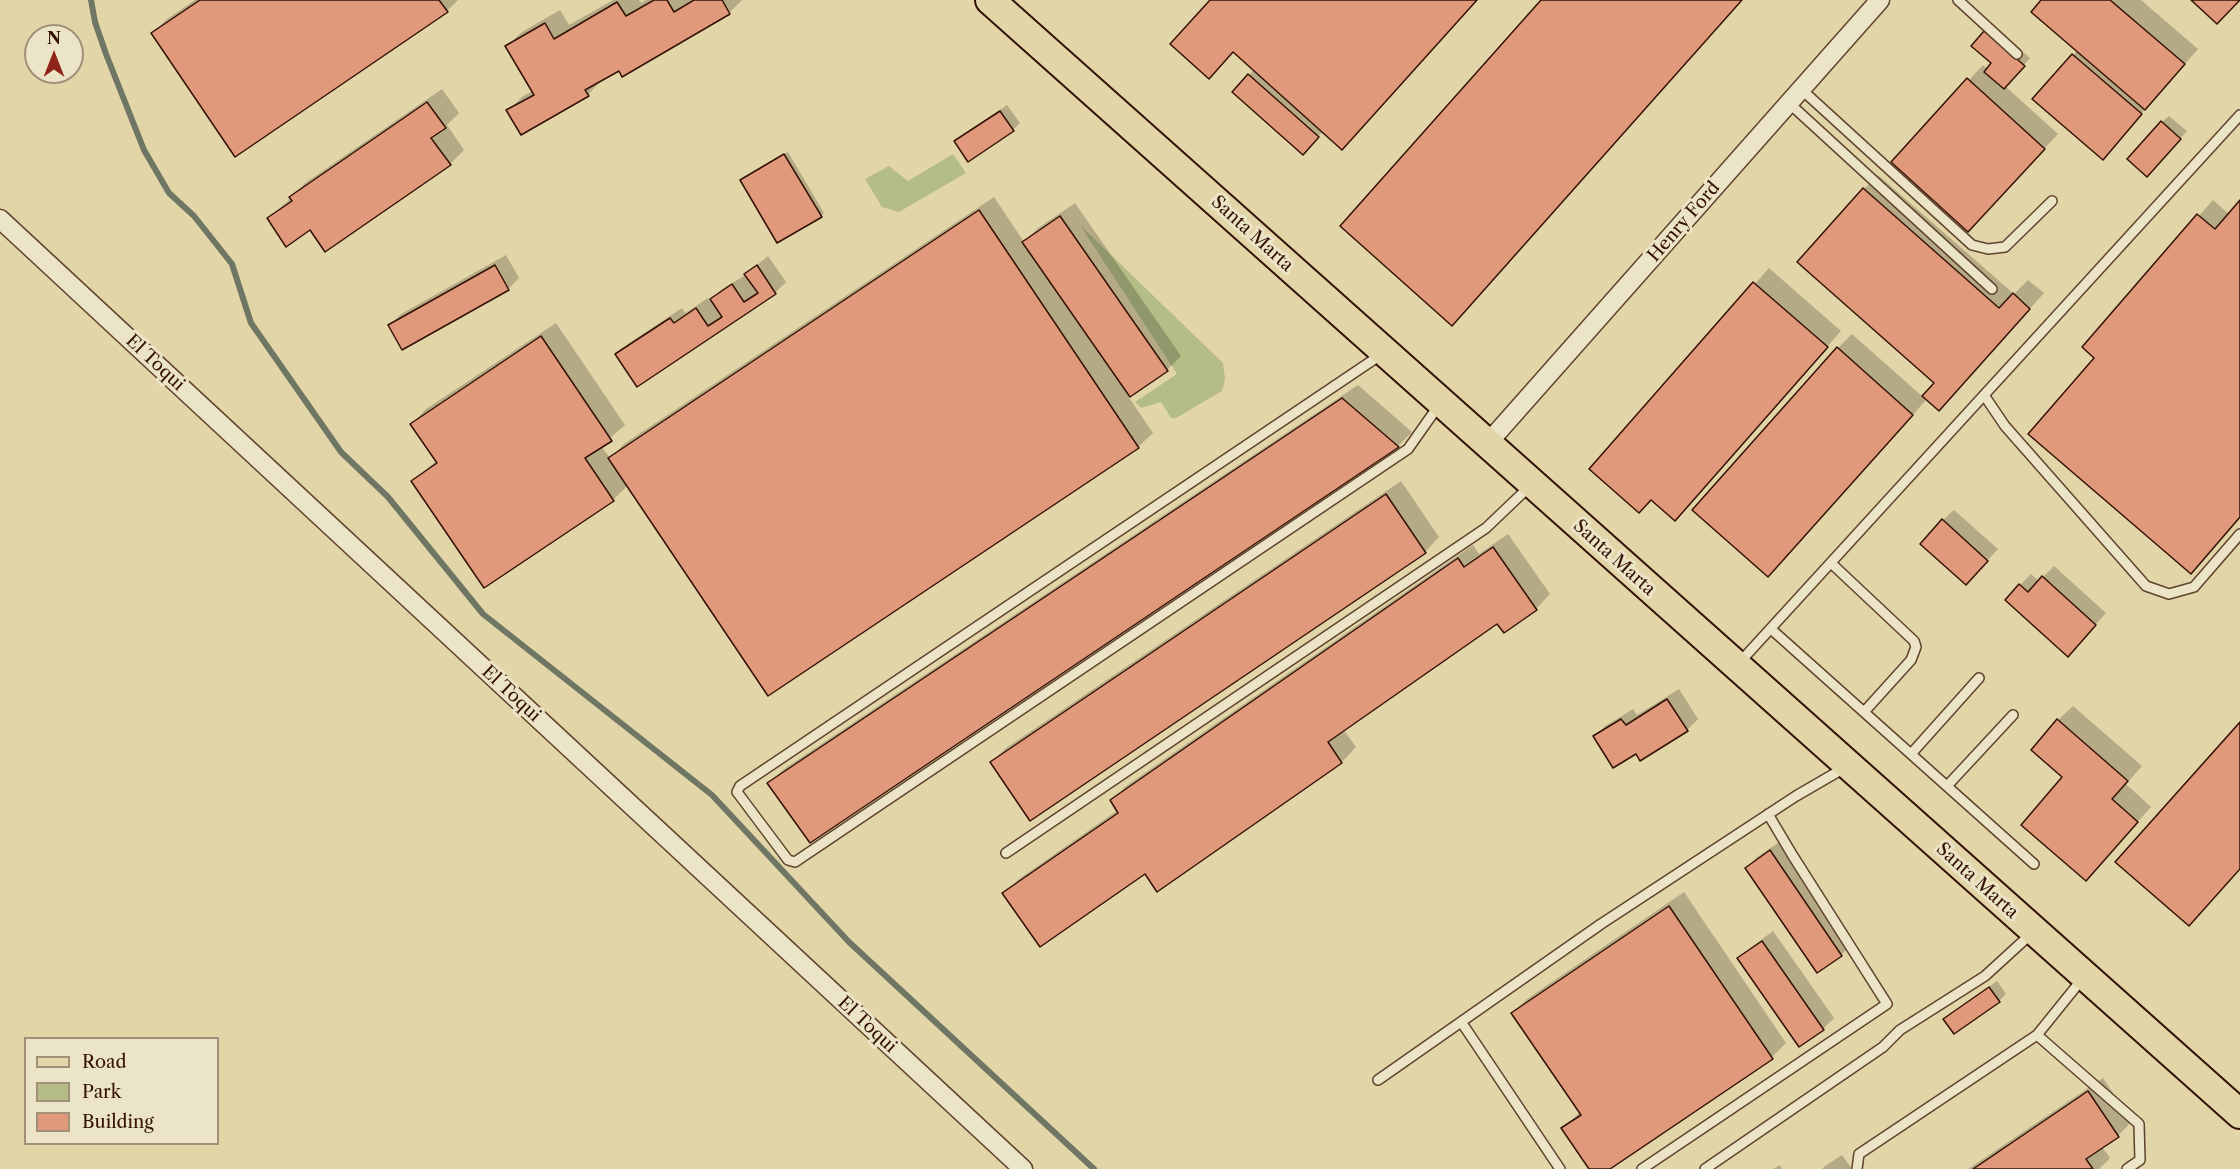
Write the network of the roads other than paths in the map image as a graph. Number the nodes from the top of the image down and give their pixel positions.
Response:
1 (990, 0) edge
2 (1880, 0) edge
3 (1958, 0) edge
4 (2017, 54) dead end
5 (1801, 89) junction
6 (1789, 103) junction
7 (2240, 115) edge
8 (2052, 201) dead end
9 (0, 219) edge
10 (1992, 289) dead end
11 (1384, 352) junction
12 (1984, 395) junction
13 (1441, 403) junction
14 (1487, 444) junction
15 (1532, 484) junction
16 (2240, 534) edge
17 (1831, 563) junction
18 (1771, 629) junction
19 (1736, 666) junction
20 (1979, 678) dead end
21 (1864, 712) junction
22 (2013, 715) dead end
23 (1911, 754) junction
24 (1848, 766) junction
25 (1947, 786) junction
26 (1768, 814) junction
27 (1006, 853) dead end
28 (2034, 864) dead end
29 (2034, 931) junction
30 (2084, 976) junction
31 (1462, 1023) junction
32 (2037, 1035) junction
33 (1378, 1080) dead end
34 (2240, 1114) edge
35 (1023, 1169) edge
36 (1560, 1169) edge
37 (1642, 1169) edge
38 (1705, 1169) edge
39 (1857, 1169) edge
40 (2127, 1169) edge

1 - 11 main road, Santa Marta
2 - 5 street, Henry Ford
3 - 4 lane
5 - 6 street, Henry Ford
5 - 8 lane
6 - 10 lane
6 - 14 street, Henry Ford
7 - 12 lane
9 - 35 street, El Toqui
11 - 13 main road, Santa Marta
11 - 13 lane
12 - 16 lane
12 - 17 lane
13 - 14 main road, Santa Marta
14 - 15 main road, Santa Marta
15 - 19 main road, Santa Marta
15 - 27 lane
17 - 18 lane
17 - 21 lane
18 - 19 lane
18 - 21 lane
19 - 24 main road, Santa Marta
20 - 23 lane
21 - 23 lane
22 - 25 lane
23 - 25 lane
24 - 26 lane
24 - 29 main road, Santa Marta
25 - 28 lane
26 - 31 lane
26 - 37 lane
29 - 30 main road, Santa Marta
29 - 38 lane
30 - 32 lane
30 - 34 main road, Santa Marta
31 - 33 lane
31 - 36 lane
32 - 39 lane
32 - 40 lane

